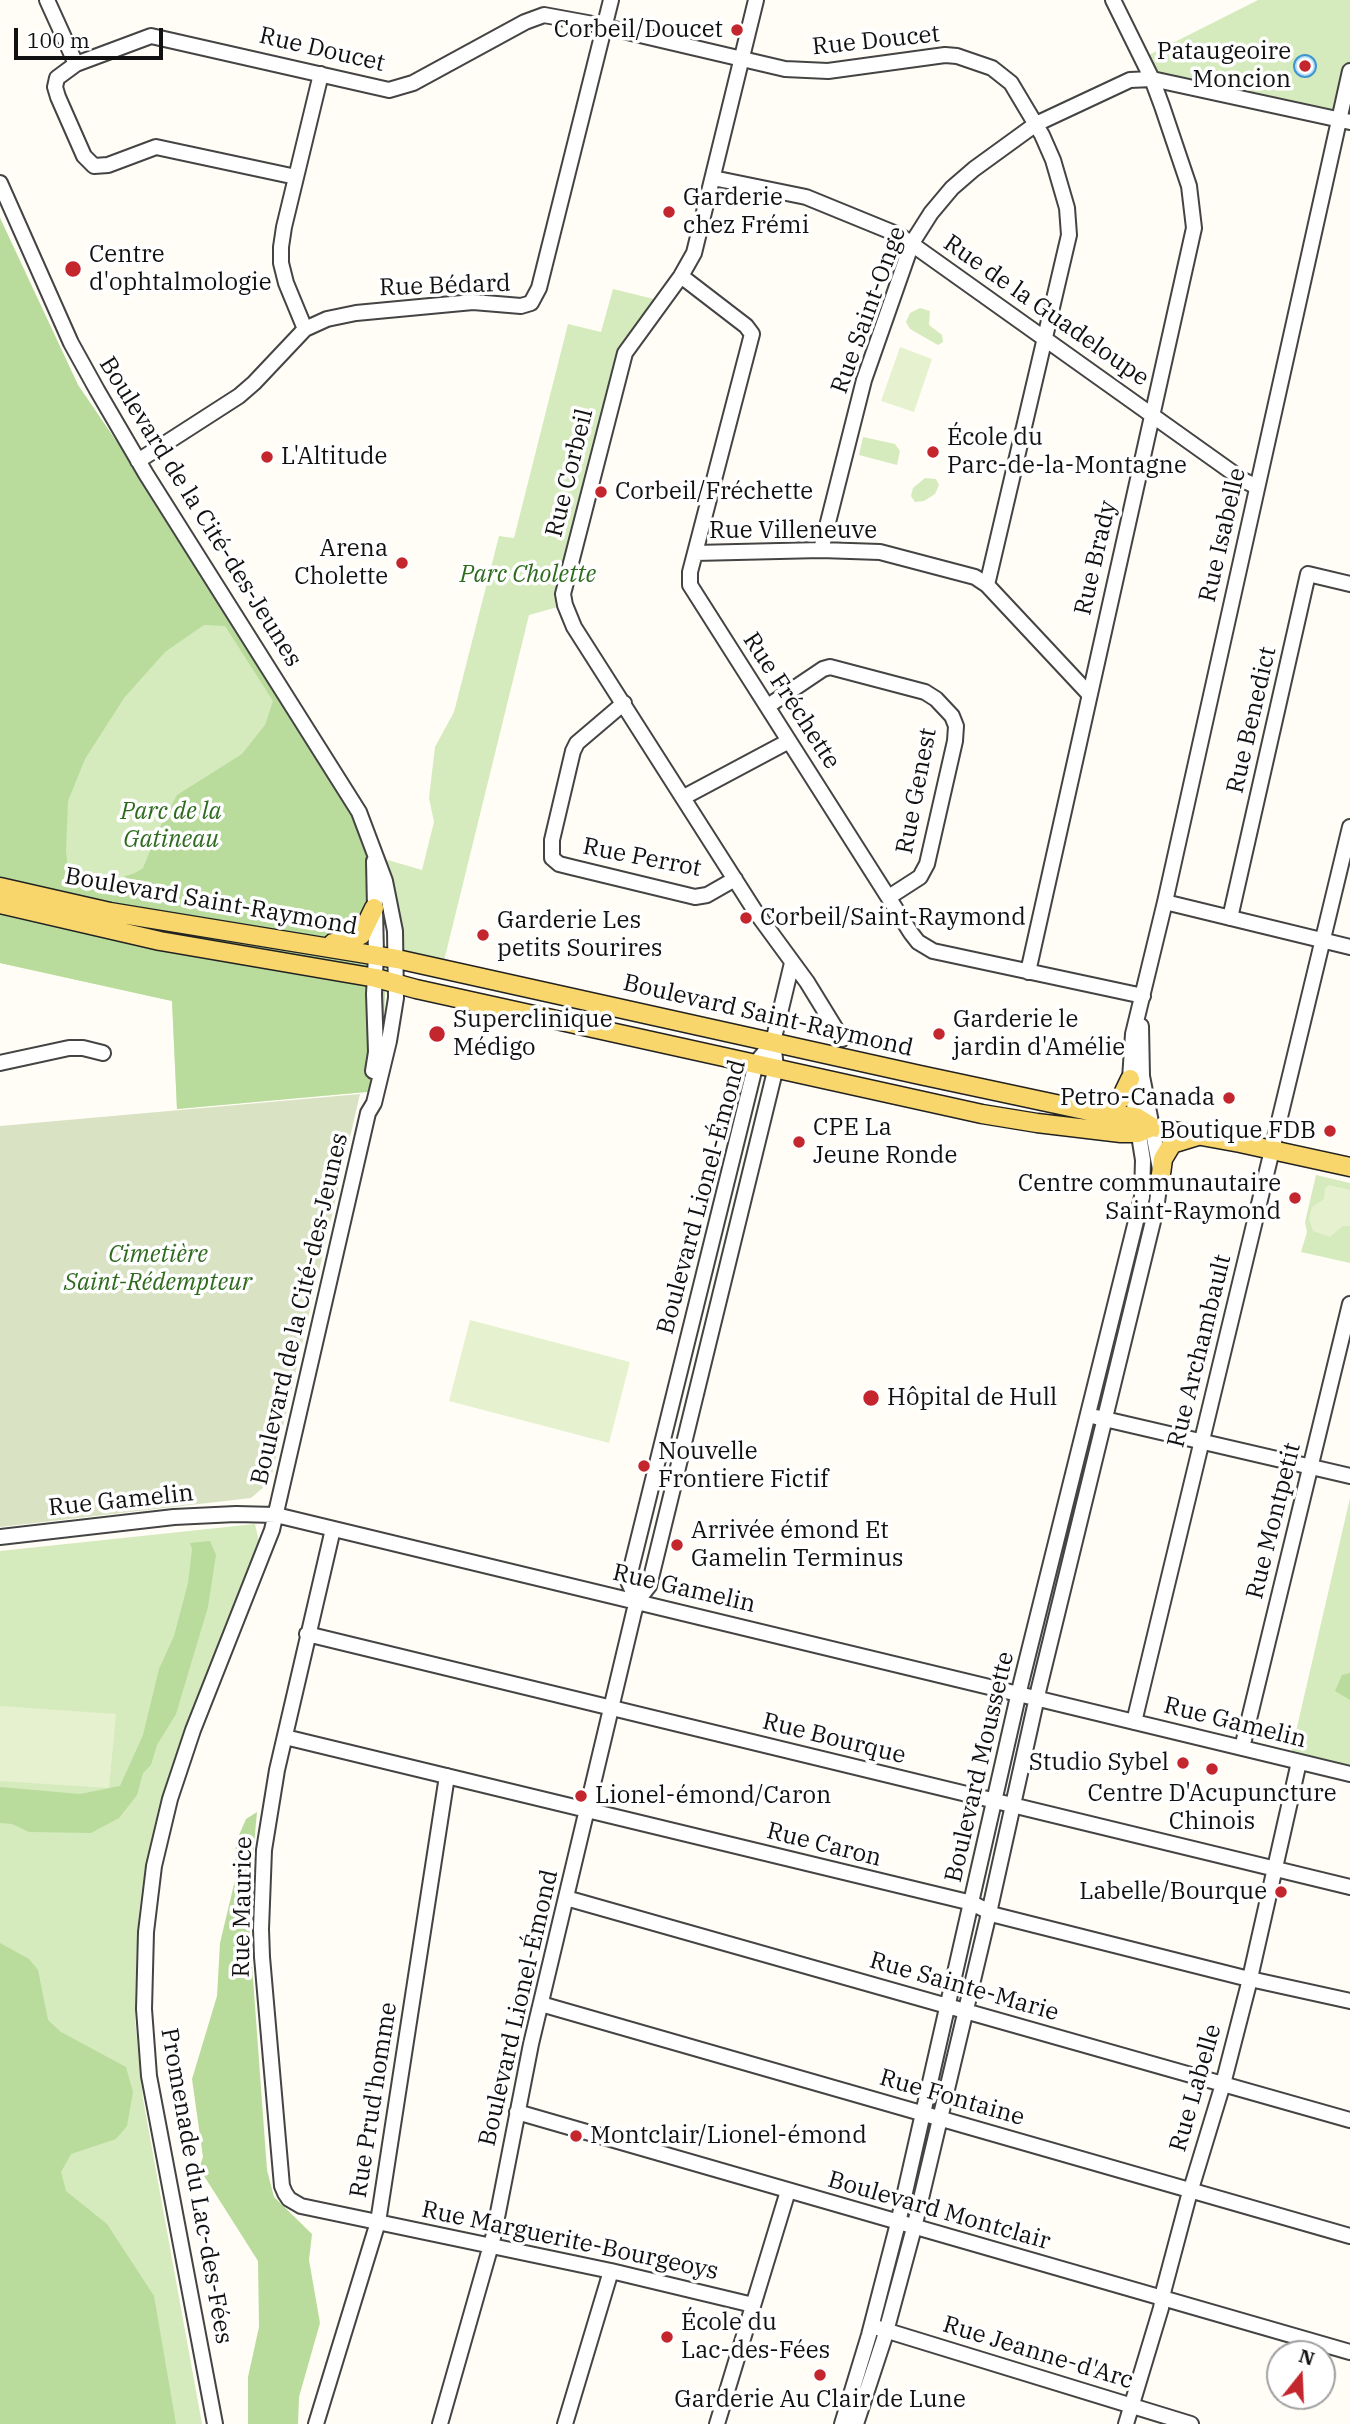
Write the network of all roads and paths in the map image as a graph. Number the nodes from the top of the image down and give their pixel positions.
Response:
1 (47, 0) edge
2 (611, 0) edge
3 (756, 0) edge
4 (1118, 1) edge
5 (604, 27) junction
6 (742, 59) junction
7 (76, 64) junction
8 (1350, 71) edge
9 (321, 74) junction
10 (1152, 79) junction
11 (1345, 120) edge
12 (1036, 124) junction
13 (296, 177) junction
14 (713, 178) junction
15 (0, 183) edge
16 (912, 243) junction
17 (681, 276) junction
18 (305, 329) junction
19 (1045, 340) junction
20 (1152, 414) junction
21 (138, 461) junction
22 (1257, 486) junction
23 (821, 550) junction
24 (695, 553) junction
25 (1350, 584) edge
26 (987, 585) junction
27 (1089, 694) junction
28 (624, 703) junction
29 (768, 706) junction
30 (789, 741) junction
31 (684, 797) junction
32 (1350, 827) edge
33 (374, 856) junction
34 (735, 879) junction
35 (0, 887) edge
36 (888, 897) junction
37 (1165, 902) junction
38 (0, 904) edge
39 (374, 908) junction
40 (1230, 918) junction
41 (1322, 940) junction
42 (311, 944) junction
43 (1350, 947) edge
44 (376, 956) junction
45 (397, 959) junction
46 (792, 962) junction
47 (1028, 972) junction
48 (376, 978) junction
49 (396, 983) junction
50 (1142, 1003) junction
51 (842, 1039) dead end
52 (772, 1042) junction
53 (103, 1053) dead end
54 (0, 1063) edge
55 (756, 1063) junction
56 (776, 1068) junction
57 (1130, 1079) junction
58 (1098, 1113) junction
59 (368, 1114) junction
60 (1142, 1126) junction
61 (1201, 1136) junction
62 (1271, 1150) junction
63 (1350, 1167) edge
64 (1161, 1174) junction
65 (1350, 1304) edge
66 (1088, 1416) junction
67 (1104, 1419) junction
68 (1201, 1441) junction
69 (1311, 1467) junction
70 (1350, 1476) edge
71 (276, 1515) junction
72 (332, 1529) junction
73 (0, 1537) edge
74 (637, 1601) junction
75 (307, 1634) junction
76 (1019, 1693) junction
77 (1037, 1698) junction
78 (612, 1708) junction
79 (1134, 1722) junction
80 (285, 1737) junction
81 (1242, 1748) junction
82 (1299, 1762) junction
83 (1350, 1774) edge
84 (447, 1776) junction
85 (994, 1802) junction
86 (1012, 1806) junction
87 (588, 1810) junction
88 (1275, 1869) junction
89 (1350, 1887) edge
90 (566, 1898) junction
91 (972, 1903) junction
92 (989, 1913) junction
93 (1250, 1978) junction
94 (1350, 2001) edge
95 (541, 2004) junction
96 (947, 2006) junction
97 (966, 2012) junction
98 (1223, 2084) junction
99 (517, 2112) junction
100 (923, 2113) junction
101 (941, 2119) junction
102 (1350, 2120) edge
103 (788, 2191) junction
104 (1190, 2191) junction
105 (378, 2222) junction
106 (898, 2223) junction
107 (914, 2228) junction
108 (1350, 2236) edge
109 (491, 2246) junction
110 (611, 2271) junction
111 (1163, 2298) junction
112 (753, 2305) junction
113 (879, 2329) junction
114 (1350, 2352) edge
115 (1132, 2406) junction
116 (215, 2424) edge
117 (316, 2424) edge
118 (440, 2424) edge
119 (565, 2424) edge
120 (717, 2424) edge
121 (842, 2424) edge
122 (856, 2424) edge
123 (1126, 2424) edge
124 (1191, 2424) edge

1 - 7 street
2 - 5 street, Rue Bédard
3 - 6 street, Rue Corbeil
4 - 10 street, Rue Brady
5 - 6 street, Rue Doucet
5 - 9 street, Rue Doucet
5 - 18 street, Rue Bédard
6 - 12 street, Rue Doucet
6 - 14 street, Rue Corbeil
7 - 9 street, Rue Doucet
7 - 13 street
8 - 11 street, Rue Isabelle
9 - 13 street
10 - 11 street, Rue Saint-Onge
10 - 12 street, Rue Saint-Onge
10 - 20 street, Rue Brady
11 - 22 street, Rue Isabelle
12 - 16 street, Rue Saint-Onge
12 - 19 street, Rue Doucet
13 - 18 street
14 - 16 street, Rue de la Guadeloupe
14 - 17 street, Rue Corbeil
15 - 21 street, Boulevard de la Cité-des-Jeunes
16 - 19 street, Rue de la Guadeloupe
16 - 23 street, Rue Saint-Onge
17 - 24 street, Rue Fréchette
17 - 28 street, Rue Corbeil
18 - 21 street, Rue Bédard
19 - 20 street, Rue de la Guadeloupe
19 - 26 street, Rue Doucet
20 - 22 street, Rue de la Guadeloupe
20 - 27 street, Rue Brady
21 - 33 street, Boulevard de la Cité-des-Jeunes
22 - 37 street, Rue Isabelle
23 - 24 street, Rue Villeneuve
23 - 26 street, Rue Villeneuve
24 - 29 street, Rue Fréchette
25 - 40 street, Rue Benedict
26 - 27 street, Rue Villeneuve
27 - 47 street, Rue Brady
28 - 31 street, Rue Corbeil
28 - 34 street, Rue Perrot
29 - 30 street, Rue Fréchette
29 - 36 street, Rue Genest
30 - 31 street
30 - 36 street, Rue Fréchette
31 - 34 street, Rue Corbeil
32 - 41 street, Rue Archambault
33 - 39 street, Boulevard de la Cité-des-Jeunes
33 - 45 street, Boulevard de la Cité-des-Jeunes
34 - 46 street, Rue Corbeil
35 - 42 main road, Boulevard Saint-Raymond
36 - 47 street, Rue Fréchette
37 - 40 street
37 - 50 street, Rue Isabelle
38 - 48 main road, Boulevard Saint-Raymond
39 - 42 main road
39 - 44 street, Boulevard de la Cité-des-Jeunes
40 - 41 street
41 - 43 street
41 - 62 street, Rue Archambault
42 - 44 main road, Boulevard Saint-Raymond
44 - 45 main road, Boulevard Saint-Raymond
44 - 48 street, Boulevard de la Cité-des-Jeunes
45 - 49 street, Boulevard de la Cité-des-Jeunes
45 - 52 main road, Boulevard Saint-Raymond
46 - 51 street, Rue Corbeil
46 - 52 street
47 - 50 street, Rue Fréchette
48 - 49 main road, Boulevard Saint-Raymond
48 - 59 street, Boulevard de la Cité-des-Jeunes
49 - 55 main road, Boulevard Saint-Raymond
49 - 59 street, Boulevard de la Cité-des-Jeunes
50 - 57 street, Rue Isabelle
50 - 60 street, Rue Isabelle
52 - 55 street, Boulevard Lionel-Émond
52 - 56 street, Boulevard Lionel-Émond
52 - 58 main road, Boulevard Saint-Raymond
53 - 54 street
55 - 56 main road, Boulevard Saint-Raymond
55 - 74 street, Boulevard Lionel-Émond
56 - 60 main road, Boulevard Saint-Raymond
56 - 74 street, Boulevard Lionel-Émond
57 - 58 main road
57 - 60 street, Rue Isabelle
58 - 60 main road, Boulevard Saint-Raymond
59 - 71 street, Boulevard de la Cité-des-Jeunes
60 - 61 main road, Boulevard Saint-Raymond
60 - 64 street, Boulevard Moussette
60 - 66 street, Boulevard Moussette
61 - 62 main road, Boulevard Saint-Raymond
61 - 64 main road
62 - 63 main road, Boulevard Saint-Raymond
62 - 68 street, Rue Archambault
64 - 67 street, Boulevard Moussette
65 - 69 street, Rue Montpetit
66 - 67 street
66 - 76 street, Boulevard Moussette
67 - 68 street
67 - 77 street, Boulevard Moussette
68 - 69 street
68 - 79 street, Rue Archambault
69 - 70 street
69 - 81 street, Rue Montpetit
71 - 72 street, Rue Gamelin
71 - 73 street, Rue Gamelin
71 - 116 street, Promenade du Lac-des-Fées
72 - 74 street, Rue Gamelin
72 - 75 street, Rue Maurice
74 - 76 street, Rue Gamelin
74 - 78 street, Boulevard Lionel-Émond
75 - 78 street, Rue Bourque
75 - 80 street, Rue Maurice
76 - 77 street, Rue Gamelin
76 - 85 street, Boulevard Moussette
77 - 79 street, Rue Gamelin
77 - 86 street, Boulevard Moussette
78 - 85 street, Rue Bourque
78 - 87 street, Boulevard Lionel-Émond
79 - 81 street, Rue Gamelin
80 - 84 street, Rue Caron
80 - 105 street, Rue Maurice
81 - 82 street, Rue Gamelin
82 - 83 street, Rue Gamelin
82 - 88 street, Rue Labelle
84 - 87 street, Rue Caron
84 - 105 street, Rue Prud'homme
85 - 86 street, Rue Bourque
85 - 91 street, Boulevard Moussette
86 - 88 street, Rue Bourque
86 - 92 street, Boulevard Moussette
87 - 90 street, Boulevard Lionel-Émond
87 - 91 street, Rue Caron
88 - 89 street, Rue Bourque
88 - 93 street, Rue Labelle
90 - 95 street, Boulevard Lionel-Émond
90 - 96 street, Rue Sainte-Marie
91 - 92 street, Rue Caron
91 - 96 street, Boulevard Moussette
92 - 93 street, Rue Caron
92 - 97 street, Boulevard Moussette
93 - 94 street, Rue Caron
93 - 98 street, Rue Labelle
95 - 99 street, Boulevard Lionel-Émond
95 - 100 street, Rue Fontaine
96 - 97 street, Rue Sainte-Marie
96 - 100 street, Boulevard Moussette
97 - 98 street, Rue Sainte-Marie
97 - 101 street, Boulevard Moussette
98 - 102 street, Rue Sainte-Marie
98 - 104 street, Rue Labelle
99 - 103 street, Boulevard Montclair
99 - 109 street, Boulevard Lionel-Émond
100 - 101 street, Rue Fontaine
100 - 106 street, Boulevard Moussette
101 - 104 street, Rue Fontaine
101 - 107 street, Boulevard Moussette
103 - 106 street, Boulevard Montclair
103 - 112 street
104 - 108 street, Rue Fontaine
104 - 111 street, Rue Labelle
105 - 109 street, Rue Marguerite-Bourgeoys
105 - 117 street, Rue Prud'homme
106 - 107 street, Boulevard Montclair
106 - 113 street, Boulevard Moussette
107 - 111 street, Boulevard Montclair
107 - 113 street, Boulevard Moussette
109 - 110 street, Rue Marguerite-Bourgeoys
109 - 118 street, Boulevard Lionel-Émond
110 - 112 street, Rue Marguerite-Bourgeoys
110 - 119 street
111 - 114 street, Boulevard Montclair
111 - 115 street, Rue Labelle
112 - 120 street
113 - 115 street, Rue Jeanne-d'Arc
113 - 121 street, Boulevard Moussette
113 - 122 street, Boulevard Moussette
115 - 123 street, Rue Labelle
115 - 124 street, Rue Jeanne-d'Arc

